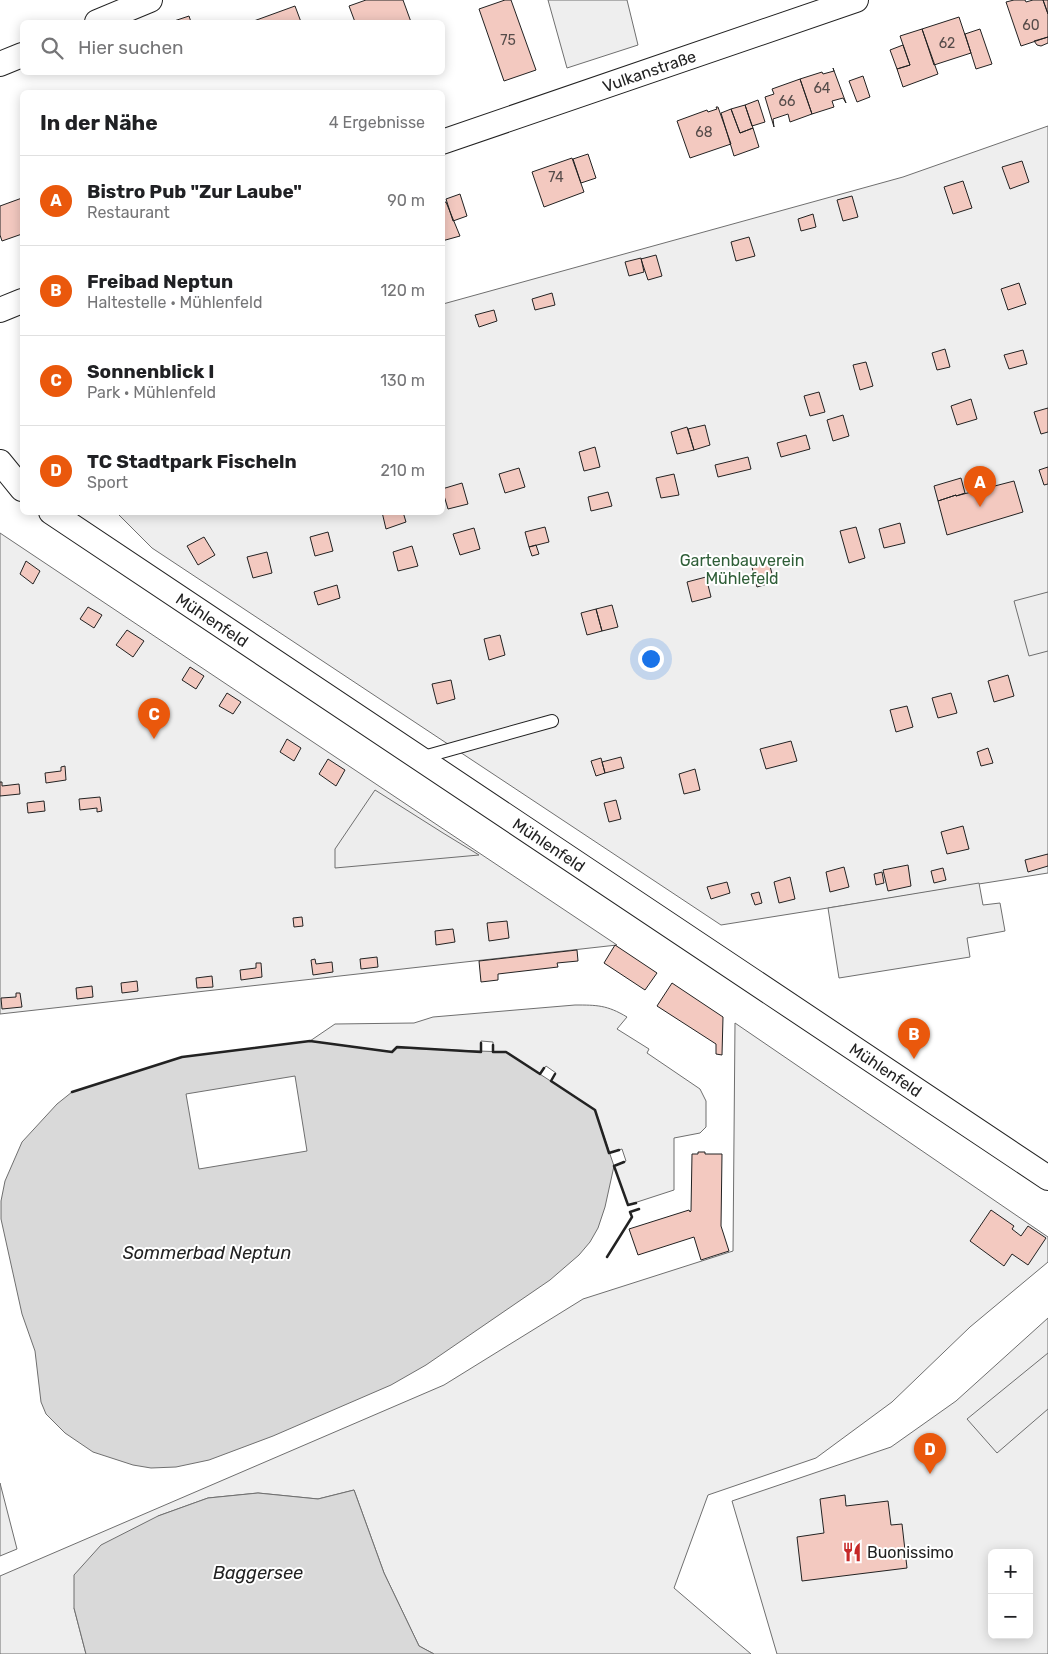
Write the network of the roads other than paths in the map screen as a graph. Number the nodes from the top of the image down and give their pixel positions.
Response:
1 (150, 0) edge
2 (856, 0) edge
3 (102, 20) edge
4 (20, 56) edge
5 (0, 64) edge
6 (445, 141) edge
7 (20, 302) edge
8 (0, 310) edge
9 (0, 462) edge
10 (20, 487) edge
11 (55, 515) edge
12 (552, 721) dead end
13 (420, 758) junction
14 (1048, 1178) edge

1 - 3 street
2 - 6 street, Vulkanstraße
4 - 5 street
7 - 8 street
9 - 10 street
11 - 13 street, Mühlenfeld
12 - 13 lane
13 - 14 street, Mühlenfeld

